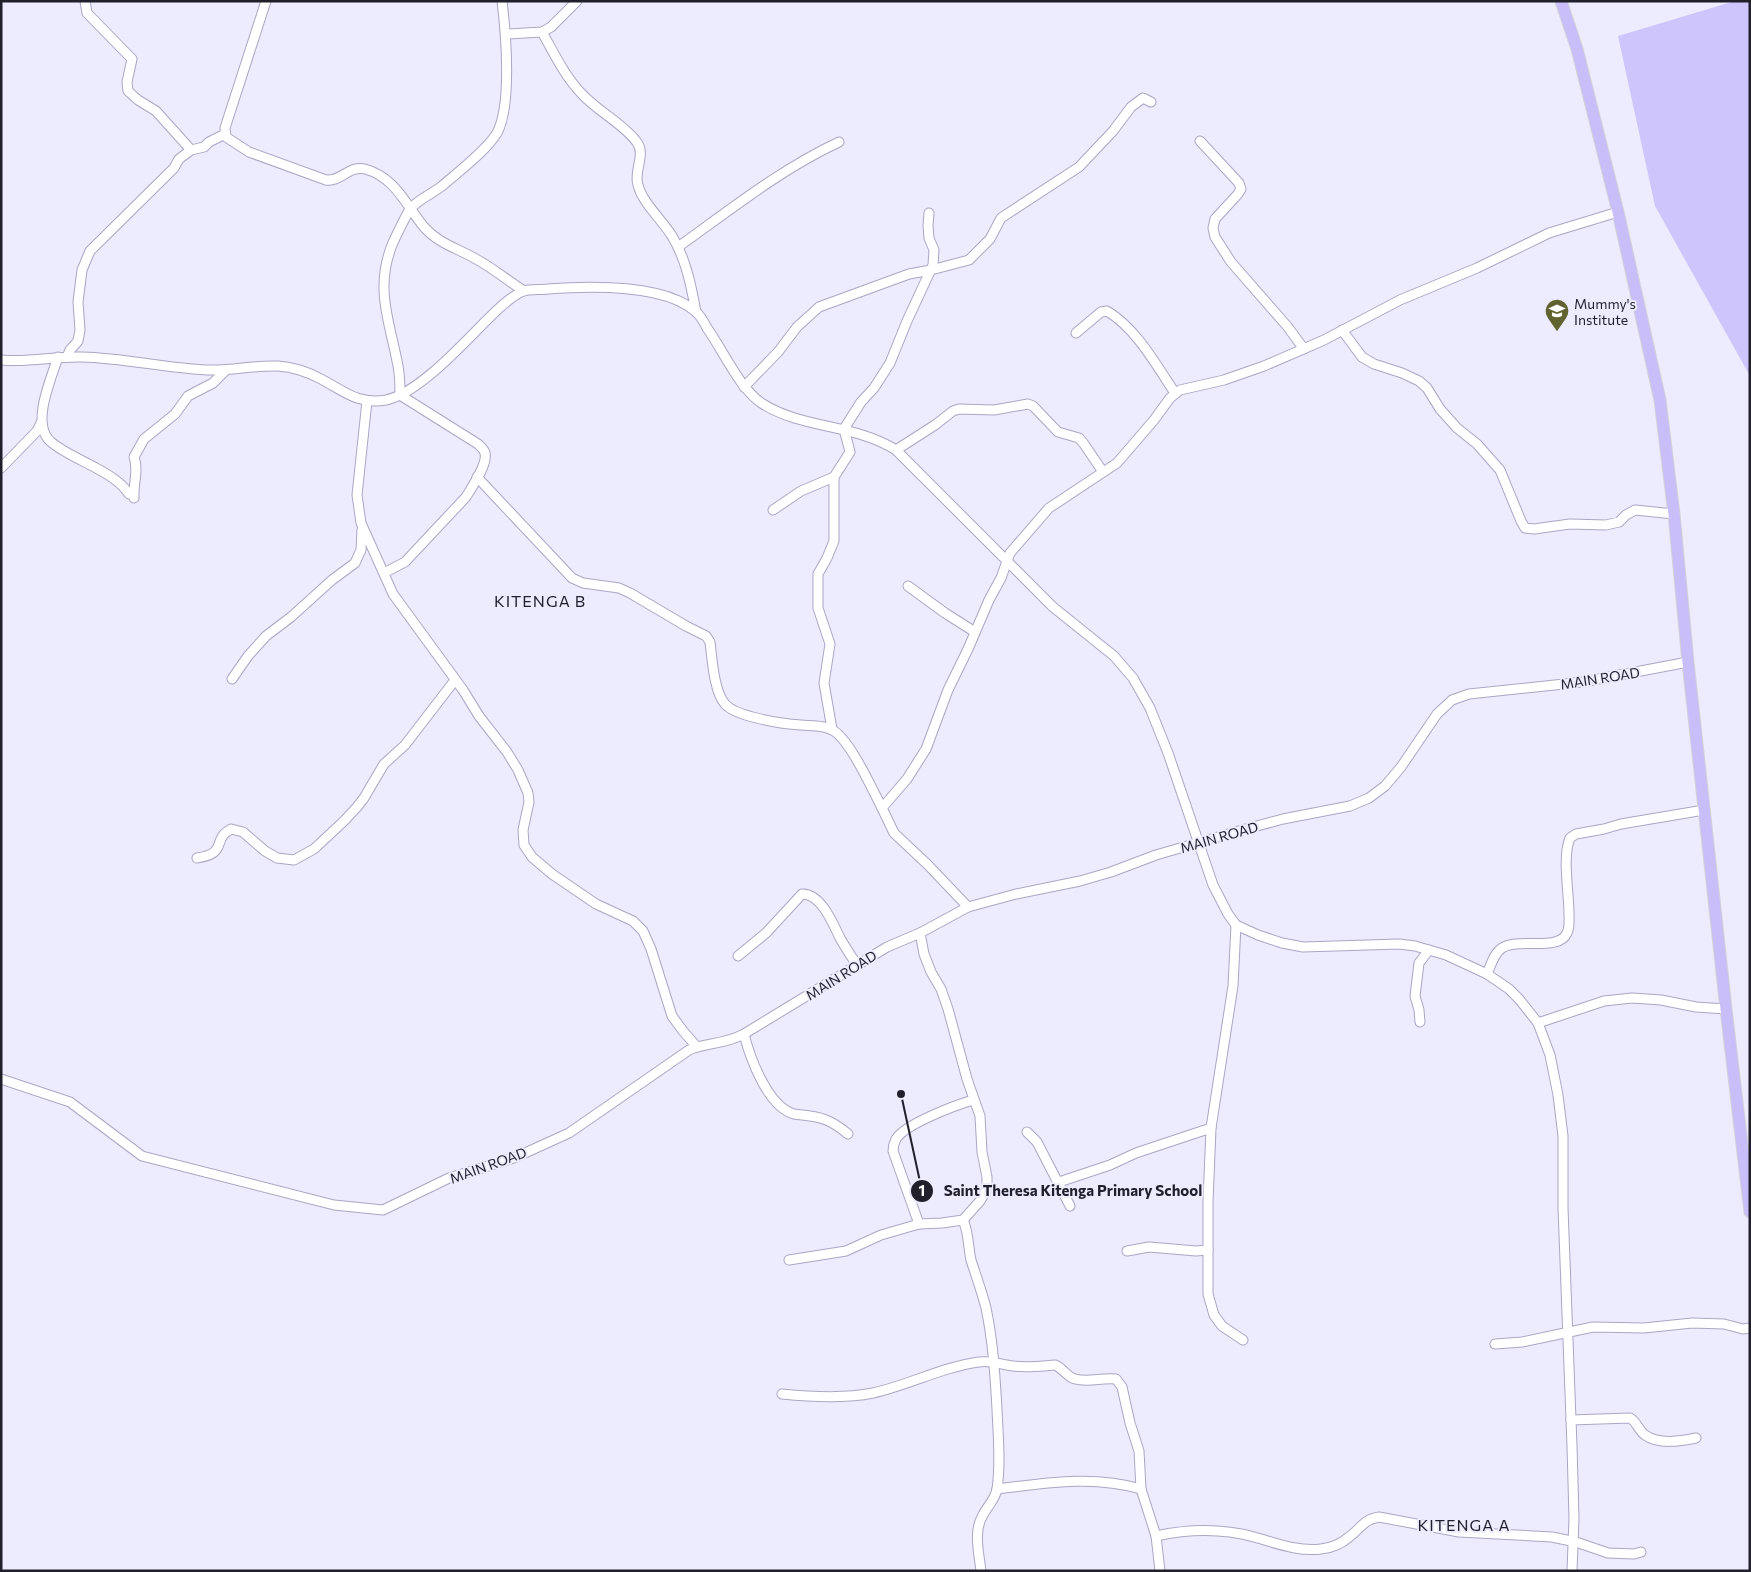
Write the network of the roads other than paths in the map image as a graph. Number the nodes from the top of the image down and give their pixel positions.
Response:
1 (85, 1) edge
2 (266, 1) edge
3 (502, 1) edge
4 (577, 1) edge
5 (1561, 1) edge
6 (542, 32) junction
7 (506, 34) junction
8 (1151, 102) dead end
9 (224, 134) junction
10 (1200, 141) dead end
11 (839, 142) dead end
12 (191, 150) junction
13 (410, 208) junction
14 (929, 212) dead end
15 (1618, 212) junction
16 (678, 247) junction
17 (931, 270) junction
18 (524, 291) junction
19 (696, 312) junction
20 (1342, 330) junction
21 (1076, 333) dead end
22 (1304, 349) junction
23 (63, 357) junction
24 (1, 360) edge
25 (226, 370) junction
26 (744, 387) junction
27 (1175, 393) junction
28 (400, 395) junction
29 (367, 401) junction
30 (41, 422) junction
31 (844, 429) junction
32 (896, 450) junction
33 (1, 468) edge
34 (1103, 472) junction
35 (477, 477) junction
36 (834, 477) junction
37 (773, 510) dead end
38 (1674, 514) junction
39 (361, 523) junction
40 (1007, 562) junction
41 (384, 573) junction
42 (908, 586) dead end
43 (975, 632) junction
44 (1688, 662) junction
45 (232, 678) dead end
46 (455, 680) junction
47 (832, 730) junction
48 (882, 808) junction
49 (1704, 810) junction
50 (1199, 842) junction
51 (197, 858) dead end
52 (968, 908) junction
53 (1236, 925) junction
54 (920, 933) junction
55 (1429, 950) junction
56 (738, 956) dead end
57 (857, 964) junction
58 (1487, 974) junction
59 (1726, 1008) junction
60 (1420, 1022) dead end
61 (1538, 1023) junction
62 (744, 1034) junction
63 (697, 1047) junction
64 (1, 1080) edge
65 (973, 1100) junction
66 (1212, 1128) junction
67 (1027, 1132) dead end
68 (848, 1134) dead end
69 (1059, 1182) junction
70 (1070, 1206) dead end
71 (1750, 1212) edge
72 (963, 1220) junction
73 (919, 1224) junction
74 (1128, 1250) dead end
75 (1208, 1250) junction
76 (789, 1260) dead end
77 (1750, 1328) edge
78 (1567, 1332) junction
79 (1243, 1340) dead end
80 (1495, 1344) dead end
81 (994, 1363) junction
82 (782, 1394) dead end
83 (1571, 1420) junction
84 (1696, 1438) dead end
85 (1141, 1488) junction
86 (997, 1489) junction
87 (1156, 1536) junction
88 (1573, 1541) junction
89 (1642, 1552) dead end
90 (981, 1571) edge
91 (1160, 1571) edge
92 (1572, 1571) edge

1 - 12 street
2 - 9 street
3 - 7 street
4 - 6 street
5 - 15 main road
6 - 7 street
6 - 16 street
7 - 13 street
8 - 17 street
9 - 12 street
9 - 13 street
10 - 22 street
11 - 16 street
12 - 23 street
13 - 18 street
13 - 28 street
14 - 17 street
15 - 20 street
15 - 38 main road
16 - 19 street
17 - 26 street
17 - 31 street
18 - 19 street
18 - 28 street
19 - 26 street
20 - 22 street
20 - 38 street
21 - 27 street
22 - 27 street
23 - 24 street
23 - 25 street
23 - 30 street
25 - 29 street
25 - 30 street
26 - 31 street
27 - 34 street
28 - 29 street
28 - 35 street
29 - 39 street
30 - 33 street
31 - 32 street
31 - 36 street
32 - 34 street
32 - 40 street
34 - 40 street
35 - 41 street
35 - 47 street
36 - 37 street
36 - 47 street
38 - 44 main road
39 - 41 street
39 - 45 street
40 - 43 street
40 - 50 street
41 - 46 street
42 - 43 street
43 - 48 street
44 - 49 main road
44 - 50 street, MAIN ROAD
46 - 51 street
46 - 63 street
47 - 48 street
48 - 52 street
49 - 58 street
49 - 59 main road
50 - 52 street, MAIN ROAD
50 - 53 street
52 - 54 street, MAIN ROAD
53 - 55 street
53 - 66 street
54 - 57 street, MAIN ROAD
54 - 65 street
55 - 58 street
55 - 60 street
56 - 57 street
57 - 62 street, MAIN ROAD
58 - 61 street
59 - 61 street
59 - 71 main road
61 - 78 street
62 - 63 street, MAIN ROAD
62 - 68 street
63 - 64 street, MAIN ROAD
65 - 72 street
65 - 73 street
66 - 69 street
66 - 75 street
67 - 69 street
69 - 70 street
72 - 73 street
72 - 81 street
73 - 76 street
74 - 75 street
75 - 79 street
77 - 78 street
78 - 80 street
78 - 83 street
81 - 82 street
81 - 85 street
81 - 86 street
83 - 84 street
83 - 88 street
85 - 86 street
85 - 87 street
86 - 90 street
87 - 88 street
87 - 91 street
88 - 89 street
88 - 92 street

